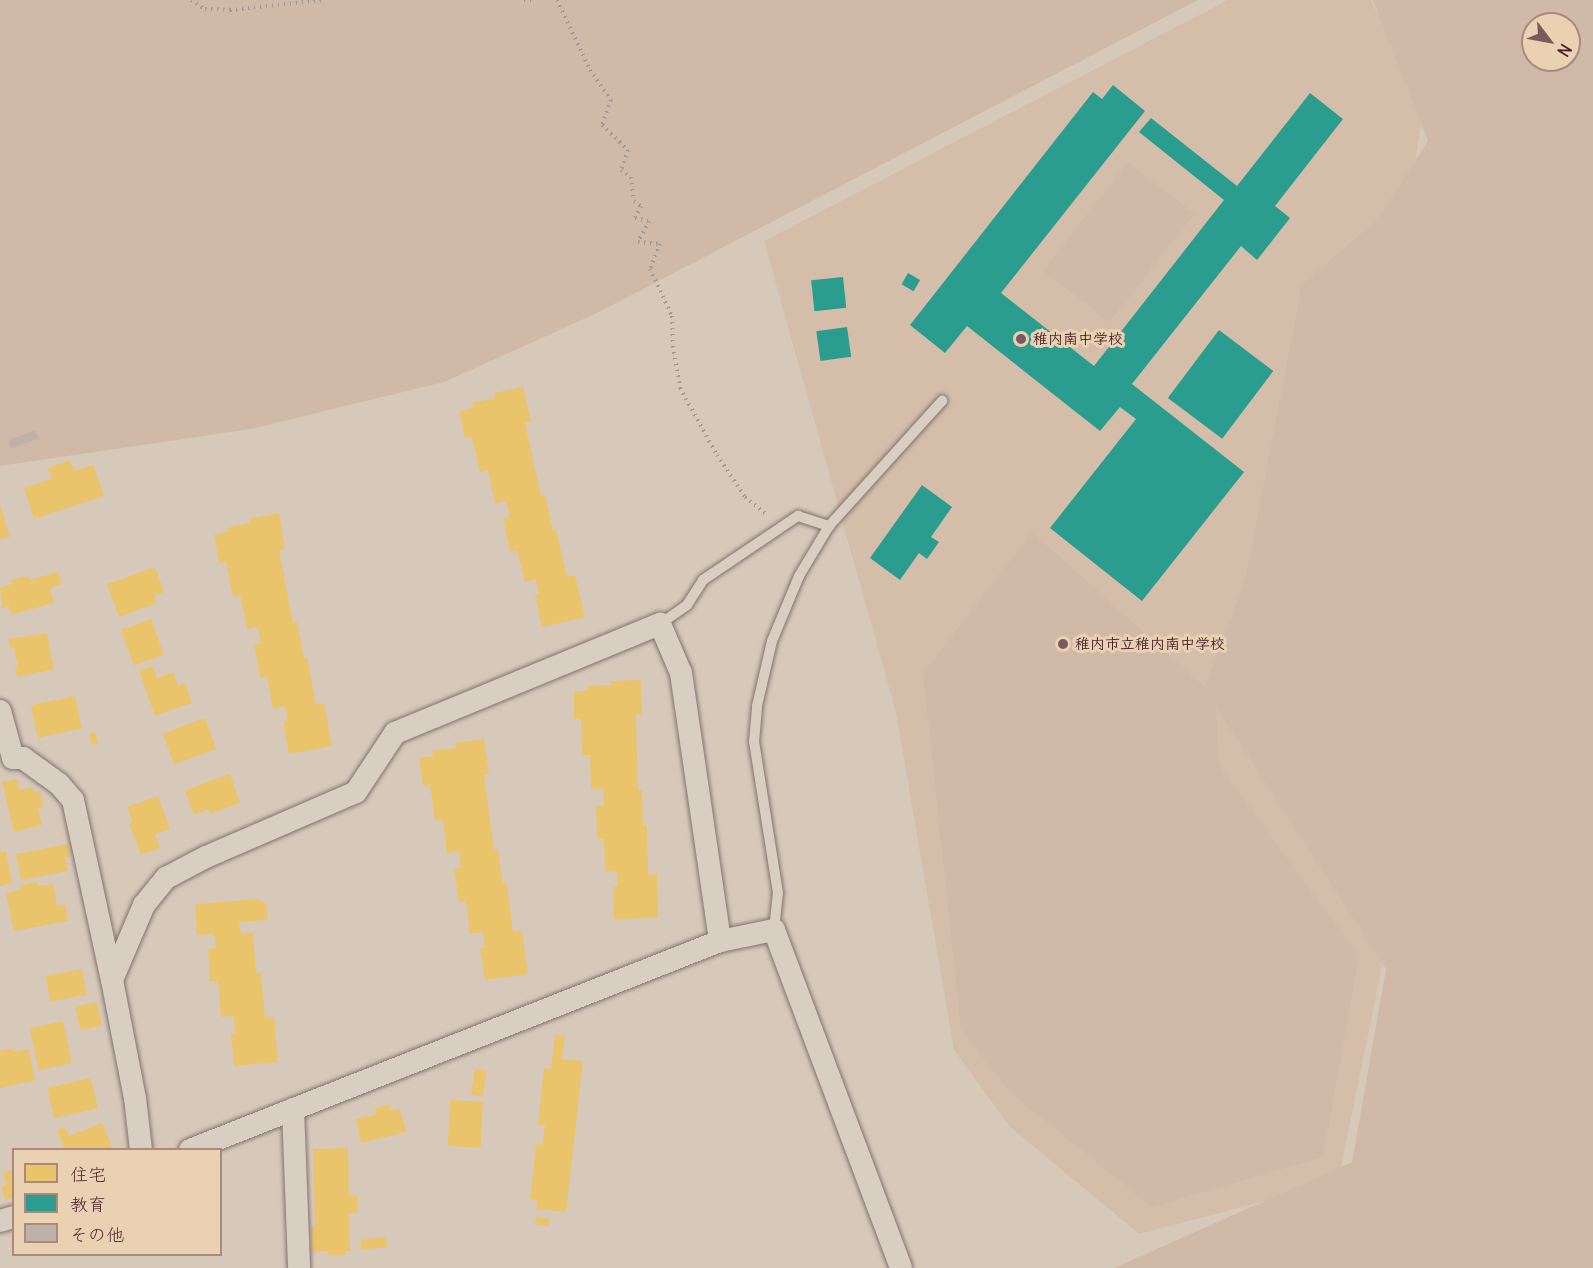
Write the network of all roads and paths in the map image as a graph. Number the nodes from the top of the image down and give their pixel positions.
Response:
1 (192, 0) edge
2 (323, 0) edge
3 (524, 0) edge
4 (533, 0) edge
5 (557, 0) edge
6 (942, 401) dead end
7 (830, 526) junction
8 (781, 527) junction
9 (660, 624) junction
10 (0, 711) edge
11 (6, 758) edge
12 (774, 930) junction
13 (720, 941) junction
14 (112, 980) junction
15 (293, 1109) junction
16 (141, 1148) edge
17 (193, 1148) edge
18 (299, 1268) edge
19 (901, 1268) edge

1 - 2 path
3 - 4 path
5 - 8 path
6 - 7 lane
7 - 8 lane
7 - 12 lane
8 - 9 lane
9 - 13 street
9 - 14 street
10 - 11 street
11 - 14 street
12 - 13 street
12 - 19 street
13 - 15 street
14 - 16 street
15 - 17 street
15 - 18 street

